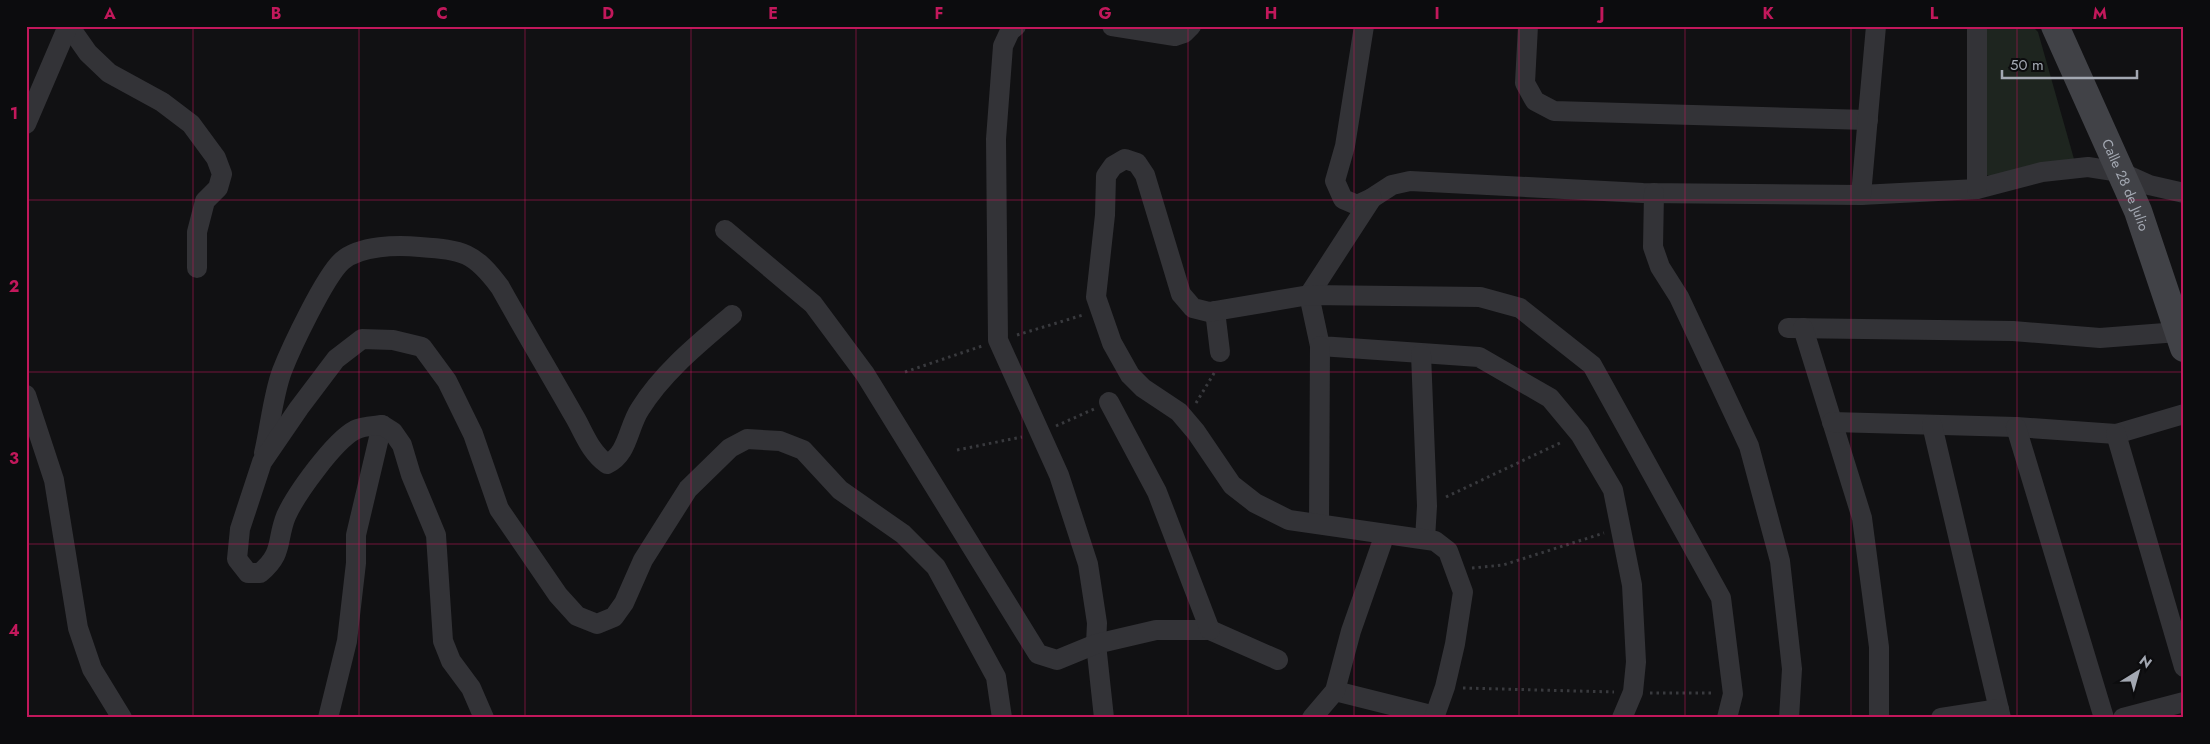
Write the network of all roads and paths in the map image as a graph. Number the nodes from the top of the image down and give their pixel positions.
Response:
1 (68, 26) edge
2 (1016, 26) edge
3 (1112, 26) edge
4 (1191, 26) edge
5 (1364, 26) edge
6 (1528, 26) edge
7 (1876, 26) edge
8 (1977, 26) edge
9 (2055, 26) edge
10 (1868, 120) junction
11 (26, 124) edge
12 (2120, 172) junction
13 (1977, 189) junction
14 (1654, 193) junction
15 (2184, 193) edge
16 (1862, 195) junction
17 (1372, 198) junction
18 (726, 230) dead end
19 (197, 268) dead end
20 (1309, 295) junction
21 (1215, 311) junction
22 (732, 315) dead end
23 (2181, 340) edge
24 (1320, 346) junction
25 (1220, 352) joint
26 (1422, 354) junction
27 (26, 395) edge
28 (1109, 402) dead end
29 (2184, 414) edge
30 (1186, 420) junction
31 (1832, 422) junction
32 (382, 425) junction
33 (1932, 425) junction
34 (2016, 427) junction
35 (1580, 434) junction
36 (2116, 434) junction
37 (262, 462) junction
38 (1427, 506) junction
39 (1319, 524) junction
40 (1621, 528) junction
41 (1385, 534) junction
42 (1425, 539) junction
43 (1454, 570) junction
44 (1210, 630) junction
45 (1096, 644) junction
46 (1278, 660) dead end
47 (2184, 667) edge
48 (1445, 687) junction
49 (1335, 691) junction
50 (1632, 692) junction
51 (1733, 694) junction
52 (2184, 702) edge
53 (2000, 713) edge
54 (1435, 717) edge
55 (122, 718) edge
56 (328, 718) edge
57 (484, 718) edge
58 (1002, 718) edge
59 (1104, 718) edge
60 (1312, 718) edge
61 (1622, 718) edge
62 (1727, 718) edge
63 (1788, 718) edge
64 (1879, 718) edge
65 (1941, 718) edge
66 (2104, 718) edge
67 (2124, 718) edge

1 - 11 street
1 - 19 street
2 - 45 street
3 - 4 street
5 - 17 street
6 - 10 street
7 - 10 street
8 - 13 street
9 - 12 street, Calle 28 de Julio
10 - 16 street
12 - 13 street
12 - 15 street
12 - 23 street, Calle 28 de Julio
13 - 16 street
14 - 16 street
14 - 17 street
14 - 63 street
17 - 20 street
18 - 45 street
20 - 21 street
20 - 24 street
20 - 51 street
21 - 25 street
21 - 30 street
22 - 37 street
23 - 31 street
24 - 26 street
24 - 39 street
25 - 30 path
26 - 35 street
26 - 38 street
27 - 55 street
28 - 44 street
29 - 36 street
30 - 39 street
31 - 33 street
31 - 64 street
32 - 37 street
32 - 56 street
32 - 57 street
33 - 34 street
33 - 53 street
34 - 36 street
34 - 66 street
35 - 38 path
35 - 40 street
36 - 47 street
37 - 58 street
38 - 42 street
39 - 41 street
40 - 43 path
40 - 50 street
41 - 42 street
41 - 49 street
42 - 43 street
43 - 48 street
44 - 45 street
44 - 46 street
45 - 59 street
48 - 50 path
48 - 54 street
49 - 54 street
49 - 60 street
50 - 51 path
50 - 61 street
51 - 62 street
52 - 67 street
53 - 65 street

